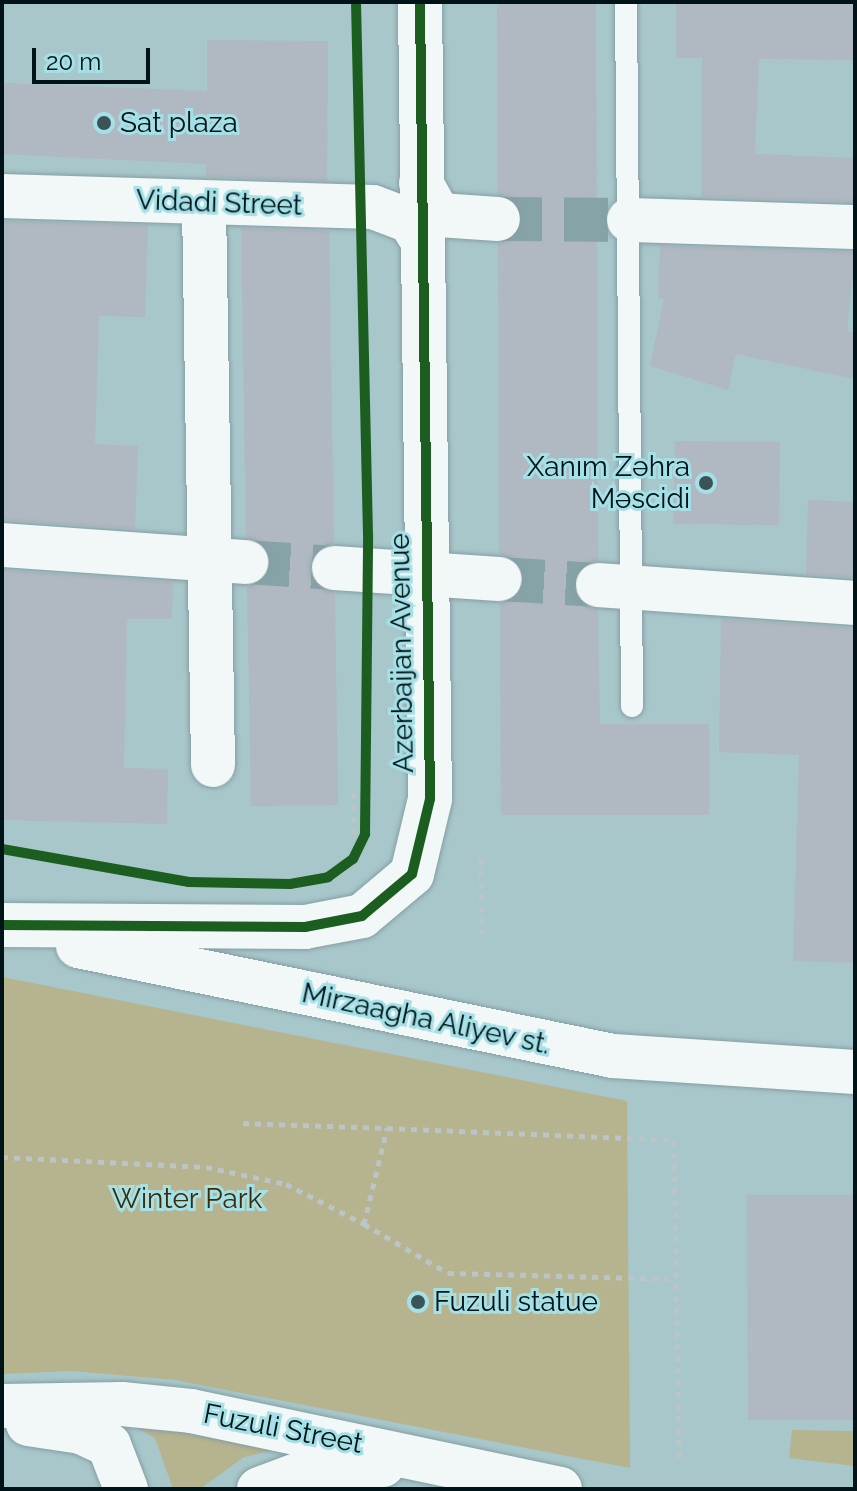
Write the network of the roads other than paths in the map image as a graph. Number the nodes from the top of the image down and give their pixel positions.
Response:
1 (420, 2) edge
2 (626, 2) edge
3 (421, 183) junction
4 (2, 196) edge
5 (204, 204) junction
6 (498, 219) tunnel mouth
7 (629, 220) junction
8 (855, 227) edge
9 (422, 240) junction
10 (2, 545) edge
11 (229, 560) junction
12 (334, 568) tunnel mouth
13 (424, 573) junction
14 (500, 579) tunnel mouth
15 (615, 586) junction
16 (855, 603) edge
17 (632, 706) dead end
18 (213, 765) dead end
19 (2, 927) edge
20 (855, 1072) edge
21 (2, 1406) edge
22 (2, 1424) edge
23 (540, 1485) edge
24 (126, 1489) edge
25 (259, 1489) edge

1 - 3 main road, Azerbaijan Avenue
2 - 7 lane
3 - 6 main road
3 - 9 main road, Azerbaijan Avenue
4 - 5 main road, Vidadi Street
5 - 9 main road, Vidadi Street
5 - 11 main road
7 - 8 main road
7 - 15 lane
9 - 13 main road, Azerbaijan Avenue
10 - 11 main road
11 - 18 main road
12 - 13 main road
13 - 14 main road
13 - 19 main road, Azerbaijan Avenue
15 - 16 main road
15 - 17 lane
19 - 20 main road, Mirzaagha Aliyev st.
21 - 23 main road, Fuzuli Street
22 - 24 main road
23 - 25 main road

